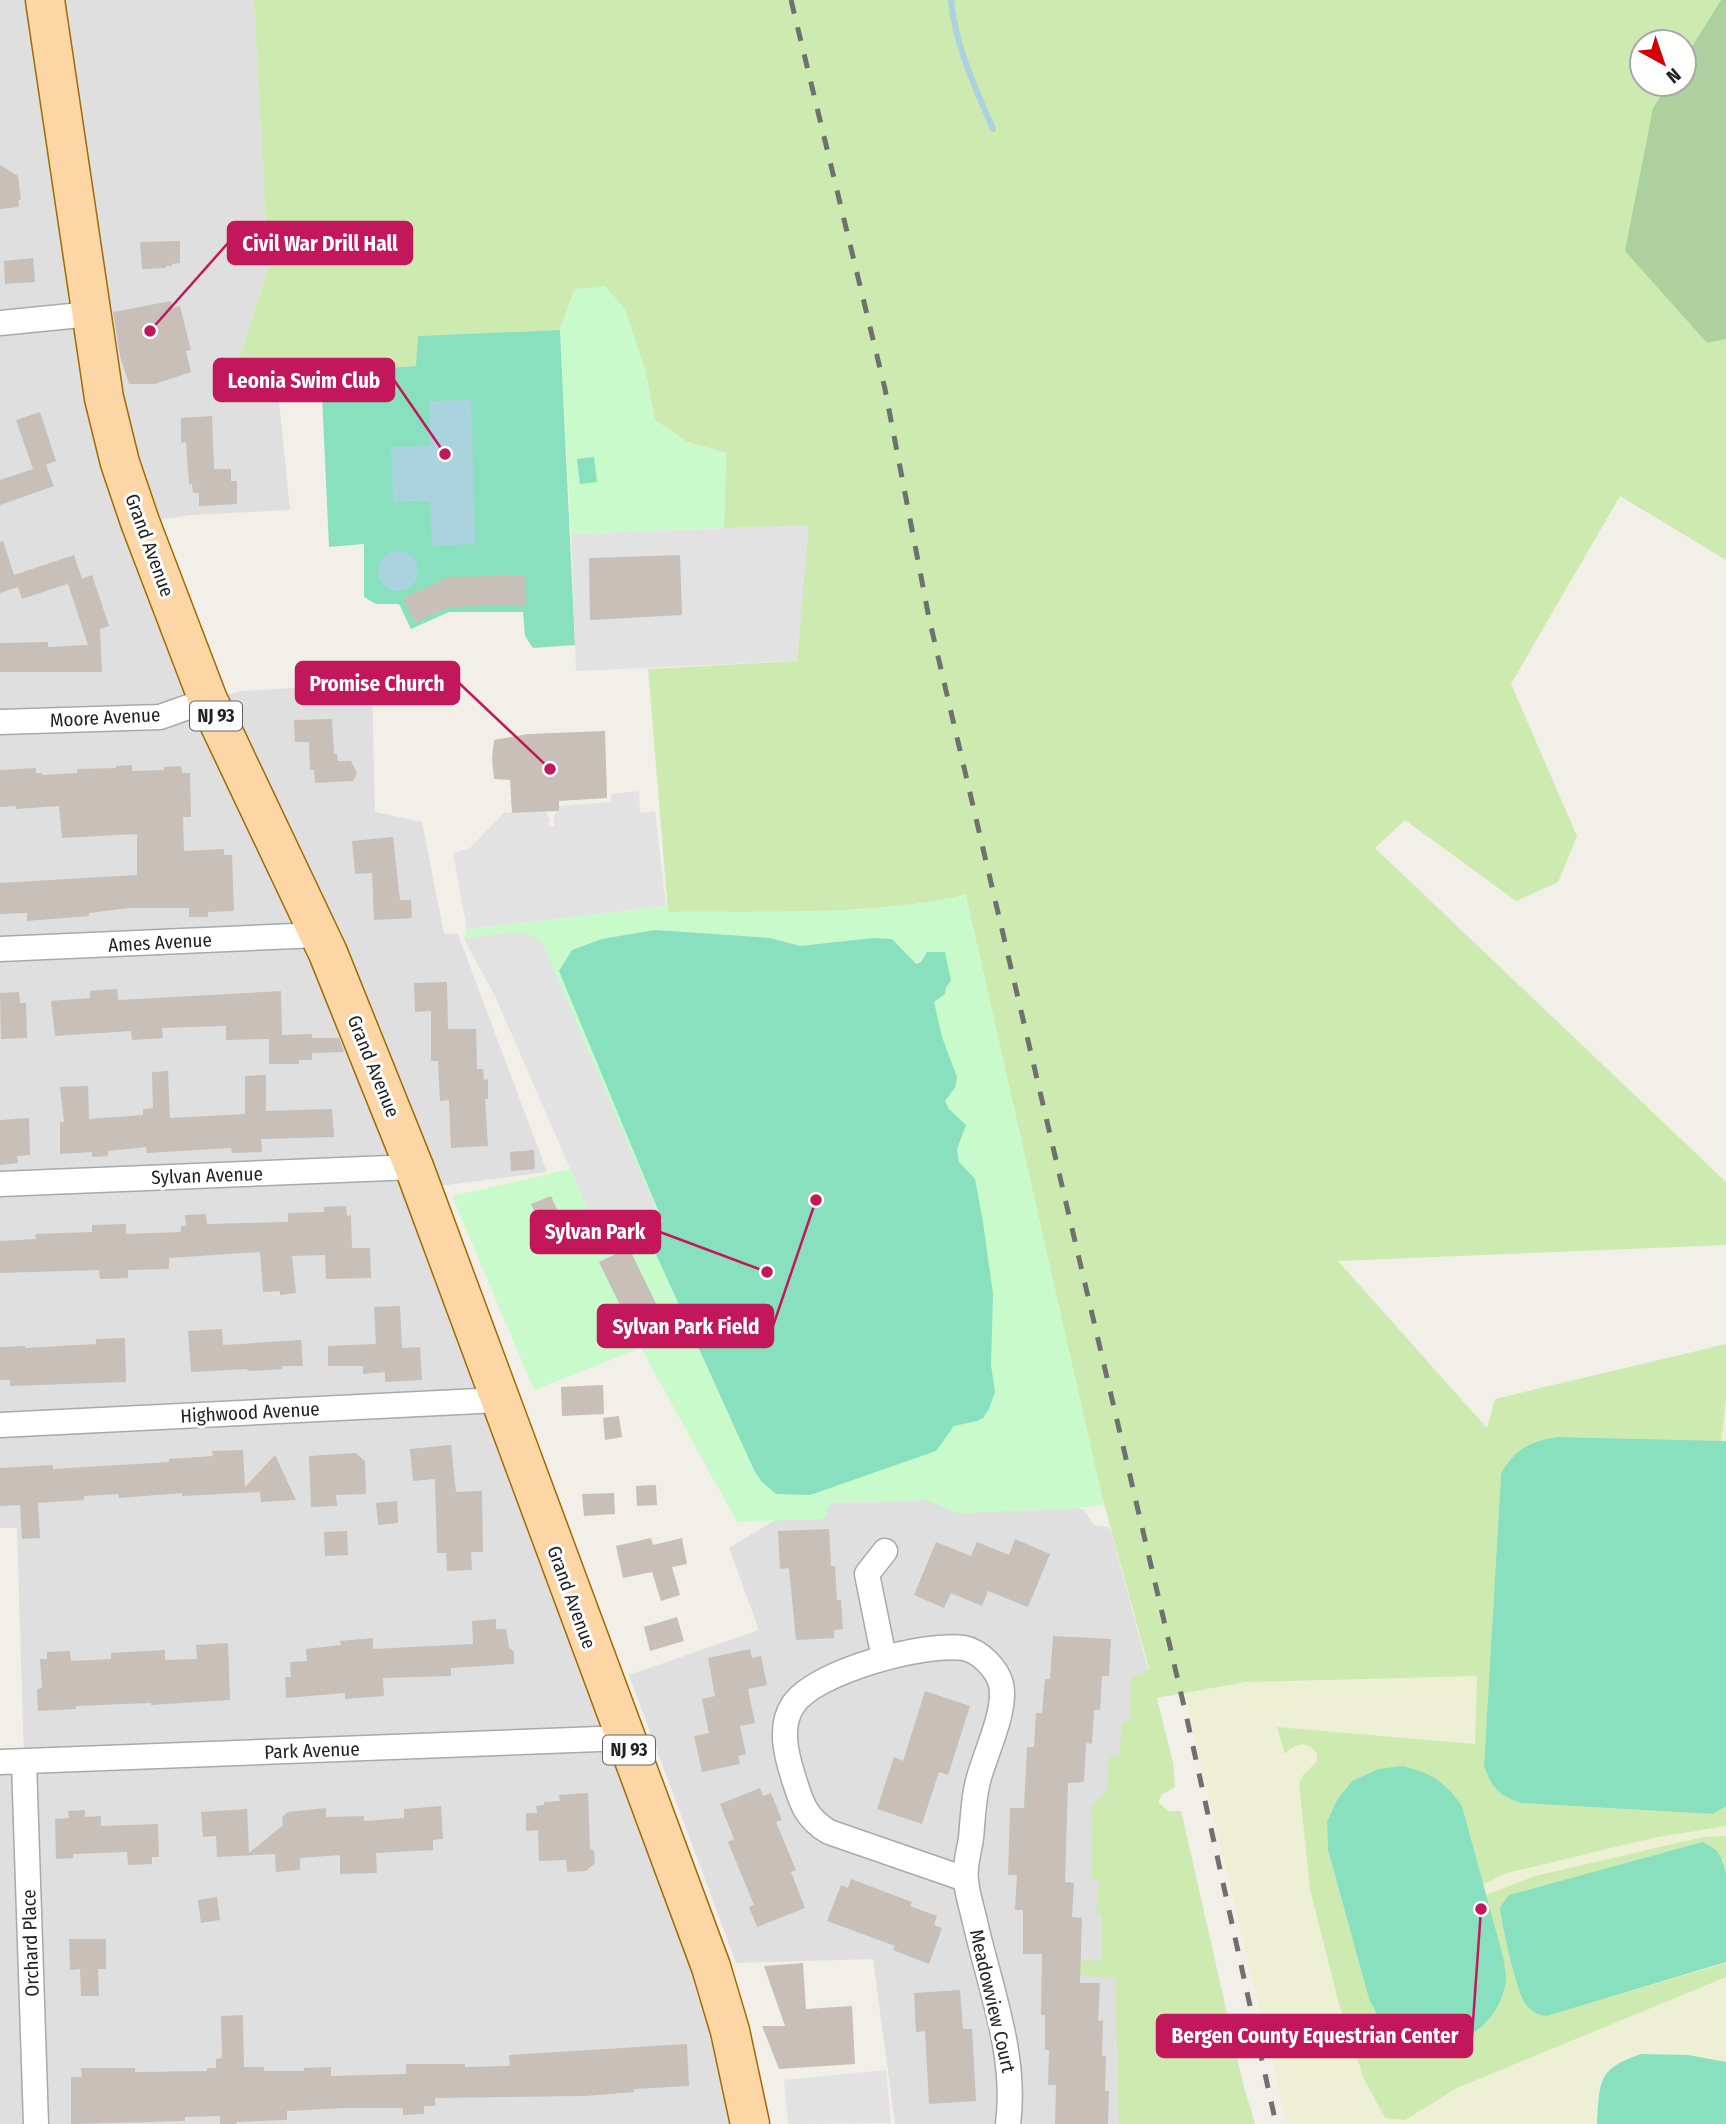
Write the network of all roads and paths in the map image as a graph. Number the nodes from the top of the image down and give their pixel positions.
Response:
1 (46, 0) edge
2 (91, 314) junction
3 (0, 323) edge
4 (208, 700) junction
5 (0, 722) edge
6 (319, 935) junction
7 (0, 949) edge
8 (414, 1167) junction
9 (0, 1184) edge
10 (499, 1400) junction
11 (0, 1425) edge
12 (885, 1551) dead end
13 (884, 1658) junction
14 (625, 1738) junction
15 (12, 1762) edge
16 (965, 1879) junction
17 (36, 2124) edge
18 (750, 2124) edge
19 (1009, 2124) edge

1 - 2 main road, Grand Avenue / NJ 93
2 - 3 street
2 - 4 main road, Grand Avenue / NJ 93
4 - 5 street, Moore Avenue
4 - 6 main road, Grand Avenue / NJ 93
6 - 7 street, Ames Avenue
6 - 8 main road, Grand Avenue / NJ 93
8 - 9 street, Sylvan Avenue
8 - 10 main road, Grand Avenue / NJ 93
10 - 11 street, Highwood Avenue
10 - 14 main road, Grand Avenue / NJ 93
12 - 13 street
13 - 16 street, Meadowview Court
13 - 16 street, Meadowview Court
14 - 15 street, Park Avenue
14 - 18 main road, Grand Avenue / NJ 93
15 - 17 street, Orchard Place
16 - 19 street, Meadowview Court

